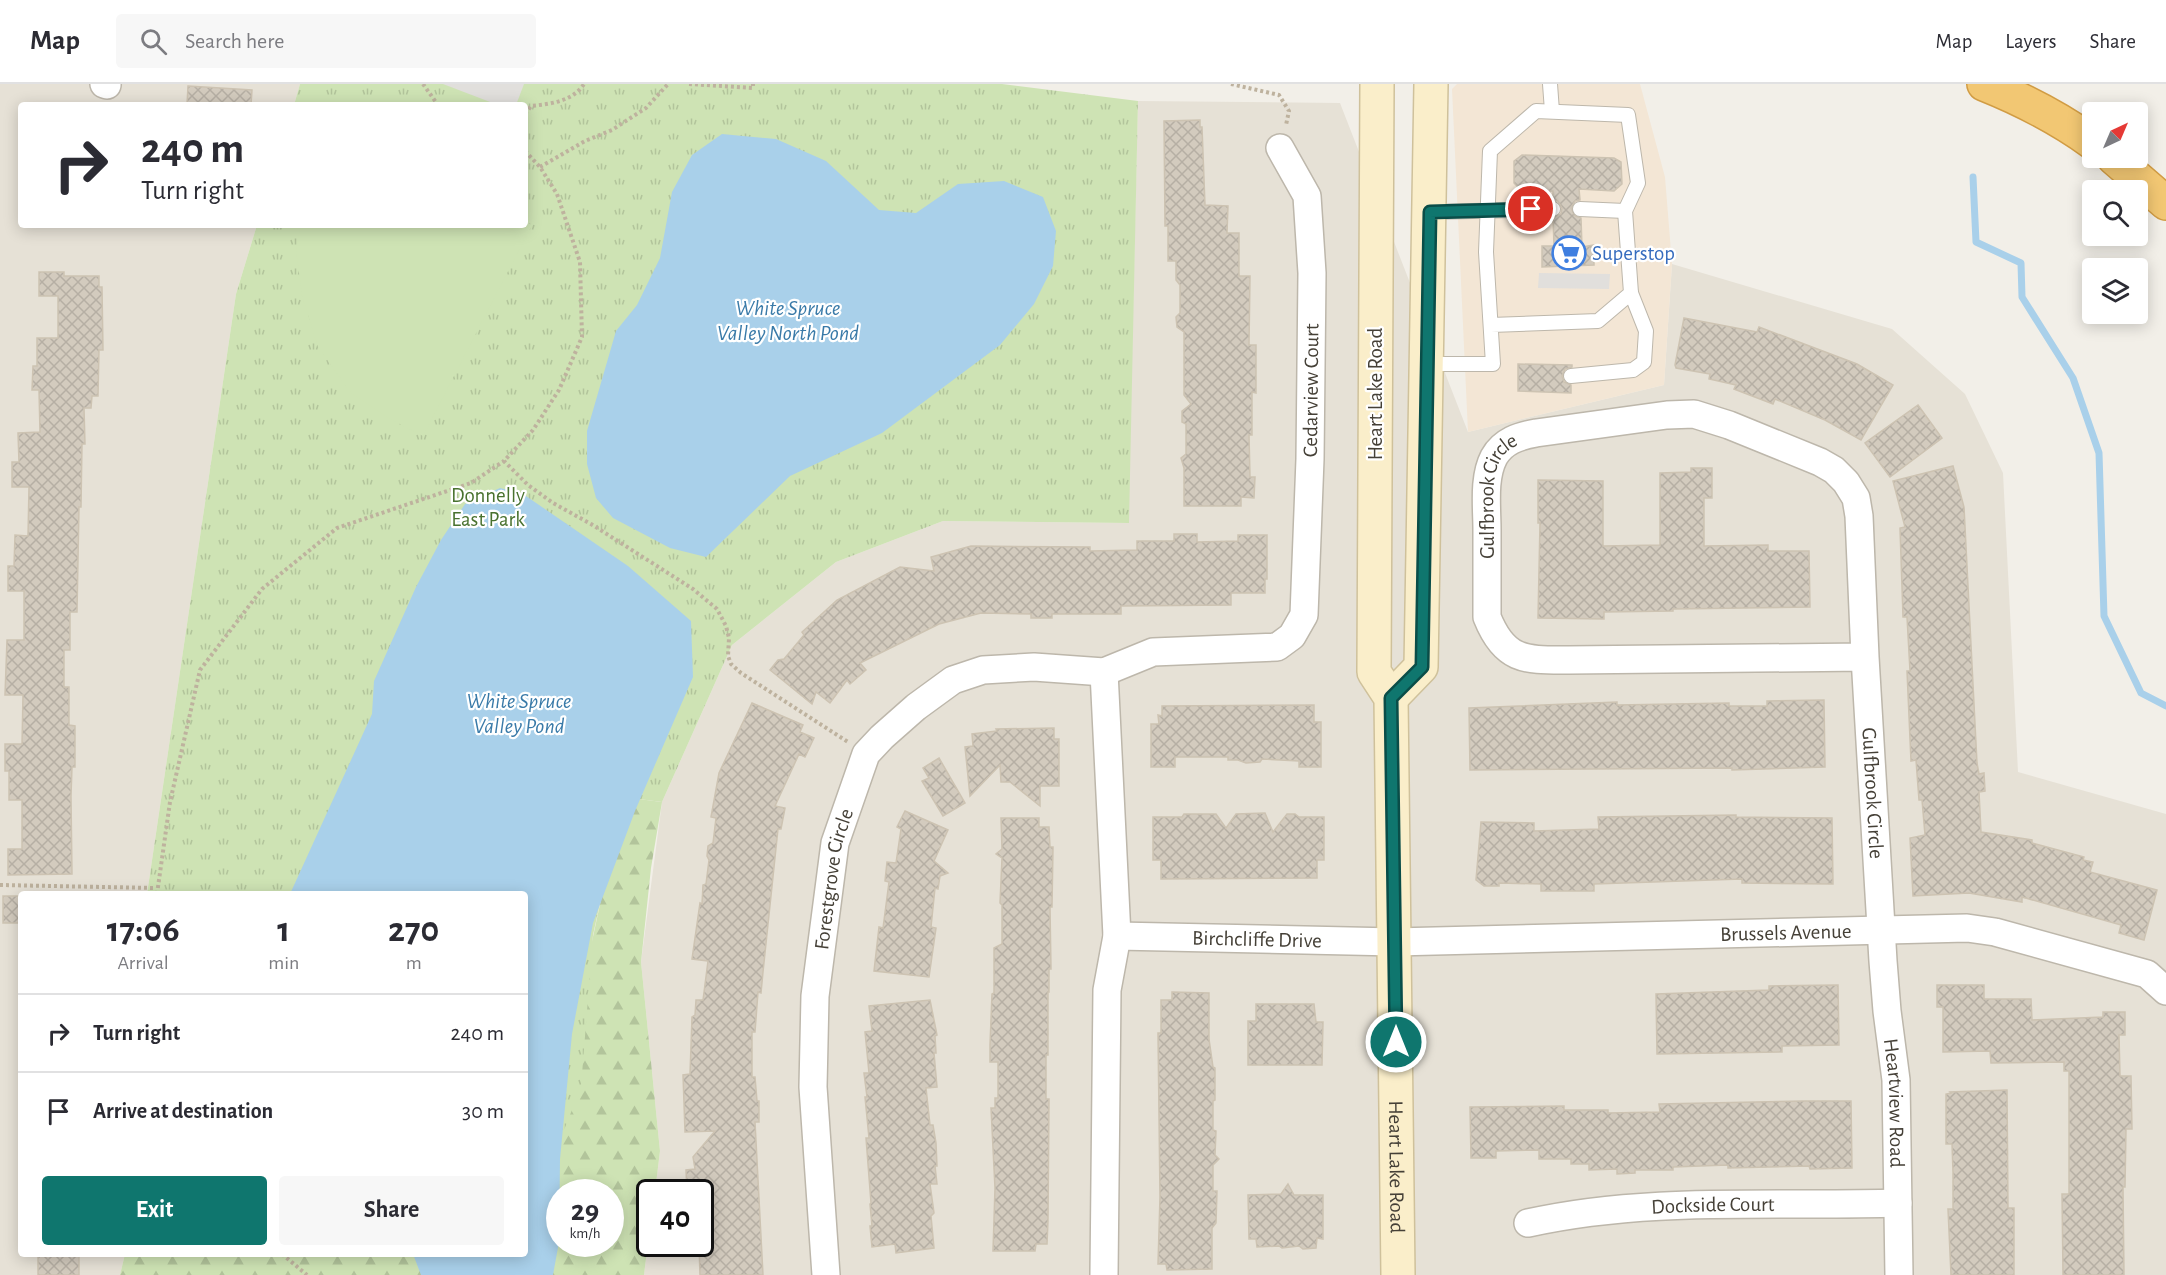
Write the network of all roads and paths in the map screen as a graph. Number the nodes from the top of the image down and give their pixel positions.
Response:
1 (423, 84) edge
2 (584, 84) edge
3 (668, 84) edge
4 (689, 84) edge
5 (753, 84) edge
6 (1231, 84) edge
7 (1357, 84) edge
8 (1377, 84) edge
9 (1431, 84) edge
10 (1550, 84) edge
11 (1984, 84) edge
12 (436, 102) edge
13 (528, 110) edge
14 (1552, 111) junction
15 (1377, 122) junction
16 (2082, 135) edge
17 (1280, 148) joint
18 (528, 154) edge
19 (540, 167) junction
20 (2126, 168) edge
21 (2166, 203) edge
22 (1553, 209) dead end
23 (1580, 209) dead end
24 (1488, 210) junction
25 (1430, 212) junction
26 (1625, 212) junction
27 (1632, 293) junction
28 (1491, 325) junction
29 (1427, 364) junction
30 (1571, 376) dead end
31 (504, 461) junction
32 (1292, 636) joint
33 (1865, 657) junction
34 (1104, 672) junction
35 (1391, 698) junction
36 (866, 754) junction
37 (0, 885) edge
38 (156, 888) junction
39 (156, 891) edge
40 (1882, 929) junction
41 (1117, 936) junction
42 (1395, 942) junction
43 (2166, 991) edge
44 (1898, 1203) junction
45 (1528, 1223) dead end
46 (286, 1257) edge
47 (307, 1275) edge
48 (826, 1275) edge
49 (1104, 1275) edge
50 (1398, 1275) edge
51 (1899, 1275) edge

1 - 12 path
2 - 13 path
3 - 19 path
4 - 5 path
6 - 17 path
7 - 15 street
8 - 15 street, Heart Lake Road
9 - 25 street
10 - 14 lane
11 - 16 highway
14 - 24 lane
14 - 26 lane
15 - 35 street, Heart Lake Road
17 - 32 street, Cedarview Court
18 - 19 path
19 - 31 path
20 - 21 highway
22 - 24 lane
23 - 26 lane
24 - 25 lane
24 - 28 lane
25 - 29 street
26 - 27 lane
27 - 28 lane
27 - 30 lane
28 - 29 lane
29 - 35 street
31 - 36 path
31 - 38 path
32 - 34 street, Forestgrove Circle
33 - 33 street, Gulfbrook Circle
33 - 40 street, Gulfbrook Circle
34 - 36 street, Forestgrove Circle
34 - 41 street
35 - 42 street, Heart Lake Road
36 - 48 street, Forestgrove Circle
37 - 38 path
38 - 39 path
40 - 42 street, Brussels Avenue
40 - 43 street, Brussels Avenue
40 - 44 street, Heartview Road
41 - 42 street, Birchcliffe Drive
41 - 49 street
42 - 50 street, Heart Lake Road
44 - 45 street, Dockside Court
44 - 51 street, Heartview Road
46 - 47 path

